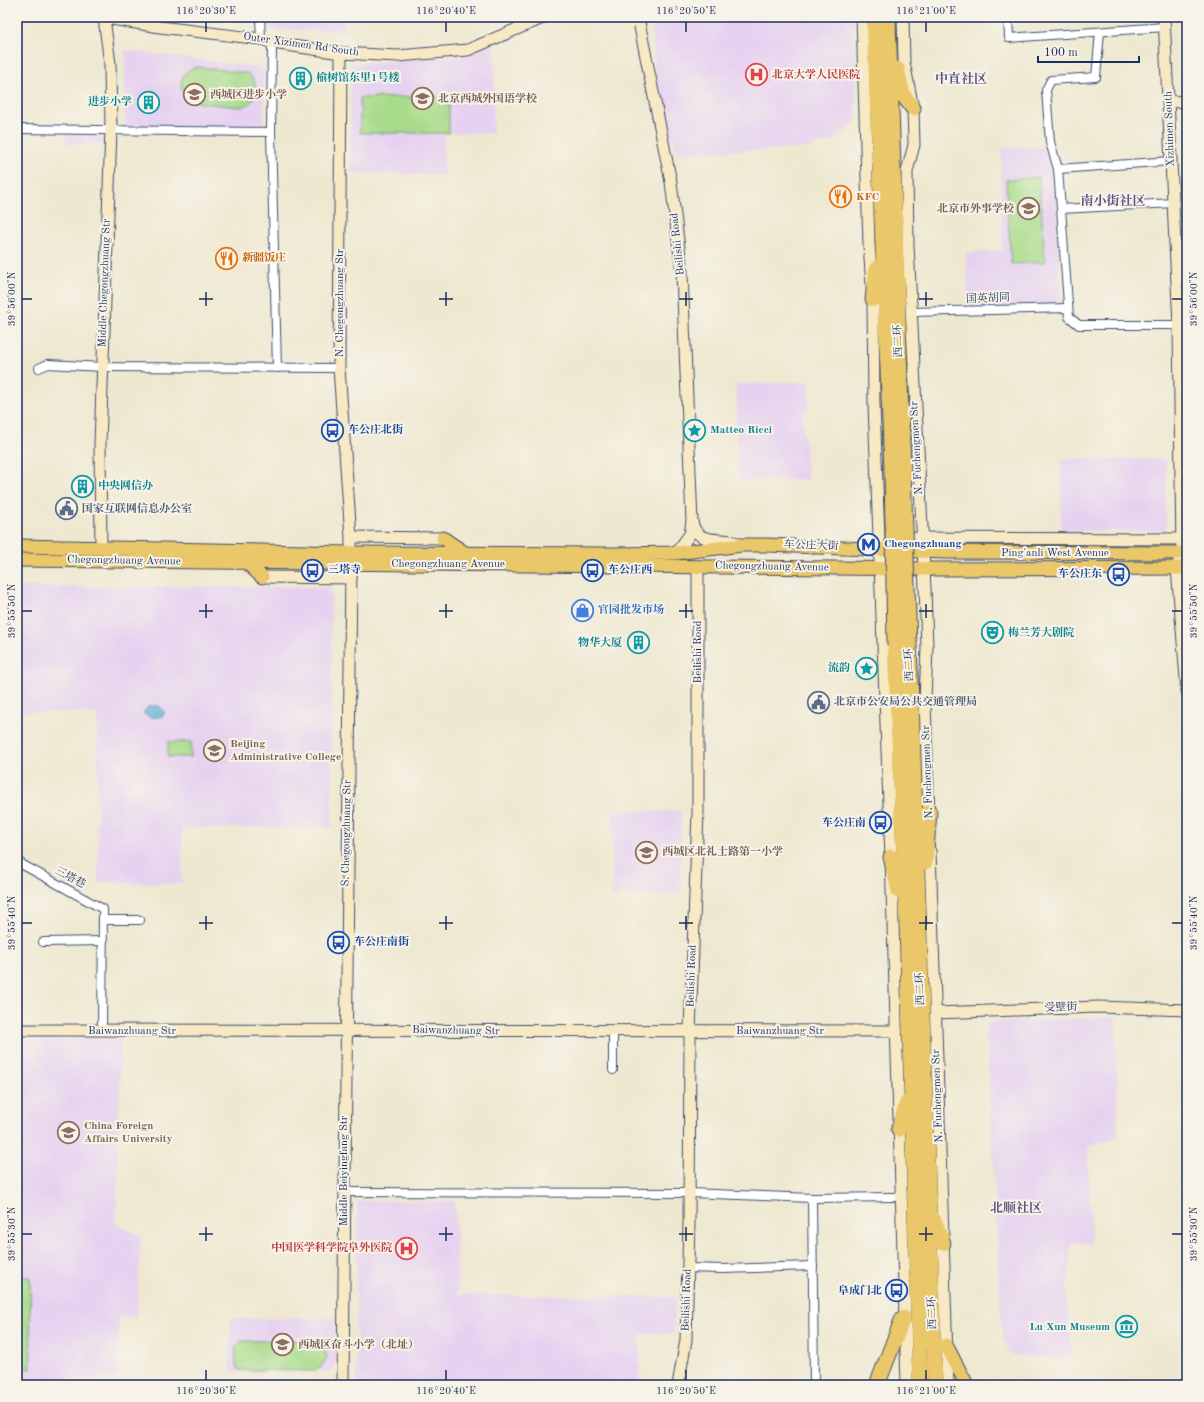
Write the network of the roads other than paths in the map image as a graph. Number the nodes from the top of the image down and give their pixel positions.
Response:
1 (260, 17) edge
2 (545, 17) edge
3 (638, 17) edge
4 (862, 17) edge
5 (874, 17) edge
6 (888, 17) edge
7 (903, 17) edge
8 (1008, 17) edge
9 (102, 18) edge
10 (1165, 22) edge
11 (1100, 32) junction
12 (889, 38) junction
13 (266, 41) junction
14 (341, 53) junction
15 (1187, 101) edge
16 (1169, 102) junction
17 (913, 108) junction
18 (17, 129) edge
19 (111, 130) junction
20 (271, 132) junction
21 (1171, 161) junction
22 (1058, 169) junction
23 (1174, 203) junction
24 (1060, 209) junction
25 (882, 221) junction
26 (1182, 268) edge
27 (873, 300) junction
28 (1067, 308) junction
29 (910, 312) junction
30 (1179, 324) junction
31 (102, 367) junction
32 (39, 368) dead end
33 (277, 368) junction
34 (340, 368) junction
35 (898, 470) junction
36 (692, 522) junction
37 (351, 537) junction
38 (443, 538) joint
39 (1184, 540) edge
40 (879, 543) junction
41 (922, 544) junction
42 (742, 545) junction
43 (17, 546) edge
44 (101, 547) junction
45 (465, 553) junction
46 (676, 553) junction
47 (1185, 553) edge
48 (351, 558) junction
49 (17, 560) edge
50 (247, 563) junction
51 (698, 566) junction
52 (1184, 567) edge
53 (880, 568) junction
54 (924, 568) junction
55 (262, 577) joint
56 (351, 578) junction
57 (1187, 690) edge
58 (929, 812) junction
59 (891, 857) junction
60 (17, 860) edge
61 (103, 920) junction
62 (140, 920) dead end
63 (913, 927) junction
64 (103, 941) junction
65 (43, 942) dead end
66 (1187, 1010) edge
67 (936, 1013) junction
68 (17, 1030) edge
69 (345, 1030) junction
70 (102, 1031) junction
71 (613, 1031) junction
72 (690, 1031) junction
73 (896, 1031) junction
74 (613, 1070) dead end
75 (911, 1089) junction
76 (899, 1129) junction
77 (344, 1192) junction
78 (688, 1193) junction
79 (894, 1197) dead end
80 (812, 1198) junction
81 (930, 1211) junction
82 (943, 1244) junction
83 (812, 1266) junction
84 (688, 1268) junction
85 (903, 1318) junction
86 (946, 1345) junction
87 (343, 1385) edge
88 (678, 1385) edge
89 (814, 1385) edge
90 (878, 1385) edge
91 (907, 1385) edge
92 (920, 1385) edge
93 (935, 1385) edge
94 (948, 1385) edge
95 (967, 1385) edge

1 - 13 street
2 - 14 street, Outer Xizimen Rd South
3 - 36 street, Beilishi Road
4 - 27 street
5 - 25 highway, 西二环
6 - 12 highway, 西二环
7 - 17 street, N. Fuchengmen Str
8 - 11 street
9 - 13 street, Outer Xizimen Rd South
9 - 19 street, Middle Chegongzhuang Str
10 - 11 street
10 - 16 street, Xizhimen South
11 - 22 street
12 - 17 highway
12 - 35 highway, 西二环
13 - 14 street, Outer Xizimen Rd South
13 - 20 street
14 - 34 street, N. Chegongzhuang Str
15 - 16 street
16 - 21 street, Xizhimen South
17 - 29 street, N. Fuchengmen Str
18 - 19 street
19 - 20 street
19 - 31 street, Middle Chegongzhuang Str
20 - 33 street
21 - 22 street
21 - 23 street, Xizhimen South
22 - 24 street
23 - 24 street
23 - 26 street, Xizhimen South
24 - 28 street
25 - 27 highway
25 - 35 highway, 西二环
26 - 30 street, Xizhimen South
27 - 40 street
28 - 29 street, 国英胡同
28 - 30 street
29 - 41 street, N. Fuchengmen Str
30 - 39 street, Xizhimen South
31 - 32 street
31 - 33 street
31 - 44 street, Middle Chegongzhuang Str
33 - 34 street
34 - 37 street, N. Chegongzhuang Str
35 - 63 highway, 西二环, bridge
36 - 42 street
36 - 46 street, Beilishi Road
37 - 38 street
37 - 48 street, N. Chegongzhuang Str
38 - 45 main road
39 - 41 street
39 - 47 street, Xizhimen South
40 - 41 main road, 车公庄大街
40 - 42 main road, 车公庄大街
40 - 53 street
41 - 47 main road, Ping'anli West Avenue
41 - 54 street, N. Fuchengmen Str
42 - 46 main road, Chegongzhuang Avenue
43 - 44 main road, Chegongzhuang Avenue
44 - 48 main road, Chegongzhuang Avenue
45 - 46 main road, Chegongzhuang Avenue
45 - 48 main road, Chegongzhuang Avenue
47 - 52 street, Xizhimen South
48 - 50 main road, Chegongzhuang Avenue
48 - 51 main road, Chegongzhuang Avenue
48 - 56 street, S. Chegongzhuang Str
49 - 50 main road, Chegongzhuang Avenue
50 - 55 main road
51 - 53 main road, Chegongzhuang Avenue
51 - 72 street, Beilishi Road
52 - 54 main road, Ping'anli West Avenue
52 - 57 street
53 - 54 main road, Chegongzhuang Avenue
53 - 59 street
54 - 58 street, N. Fuchengmen Str
55 - 56 street
56 - 69 street, S. Chegongzhuang Str
58 - 63 highway
58 - 67 street, N. Fuchengmen Str
59 - 63 highway
59 - 73 street
60 - 61 street, 三塔巷
61 - 62 street
61 - 64 street, 三塔巷
63 - 75 highway, 西二环
63 - 81 highway, 西二环
64 - 65 street
64 - 70 street, 三塔巷
66 - 67 street, 受壁街
67 - 82 street, N. Fuchengmen Str
68 - 70 street, Baiwanzhuang Str
69 - 70 street, Baiwanzhuang Str
69 - 71 street, Baiwanzhuang Str
69 - 77 street, Middle Beiyingfang Str
71 - 72 street, Baiwanzhuang Str
71 - 74 street
72 - 73 street, Baiwanzhuang Str
72 - 78 street, Beilishi Road
73 - 76 street
75 - 76 highway
75 - 92 highway, 西二环
76 - 85 street
77 - 78 street
77 - 87 street, Middle Beiyingfang Str
78 - 80 street
78 - 84 street, Beilishi Road
79 - 80 street
80 - 83 street
81 - 82 highway
81 - 93 highway, 西二环
82 - 86 street, N. Fuchengmen Str
83 - 84 street
83 - 89 street
84 - 88 street, Beilishi Road
85 - 90 highway
85 - 91 street
86 - 94 street, N. Fuchengmen Str
86 - 95 main road

